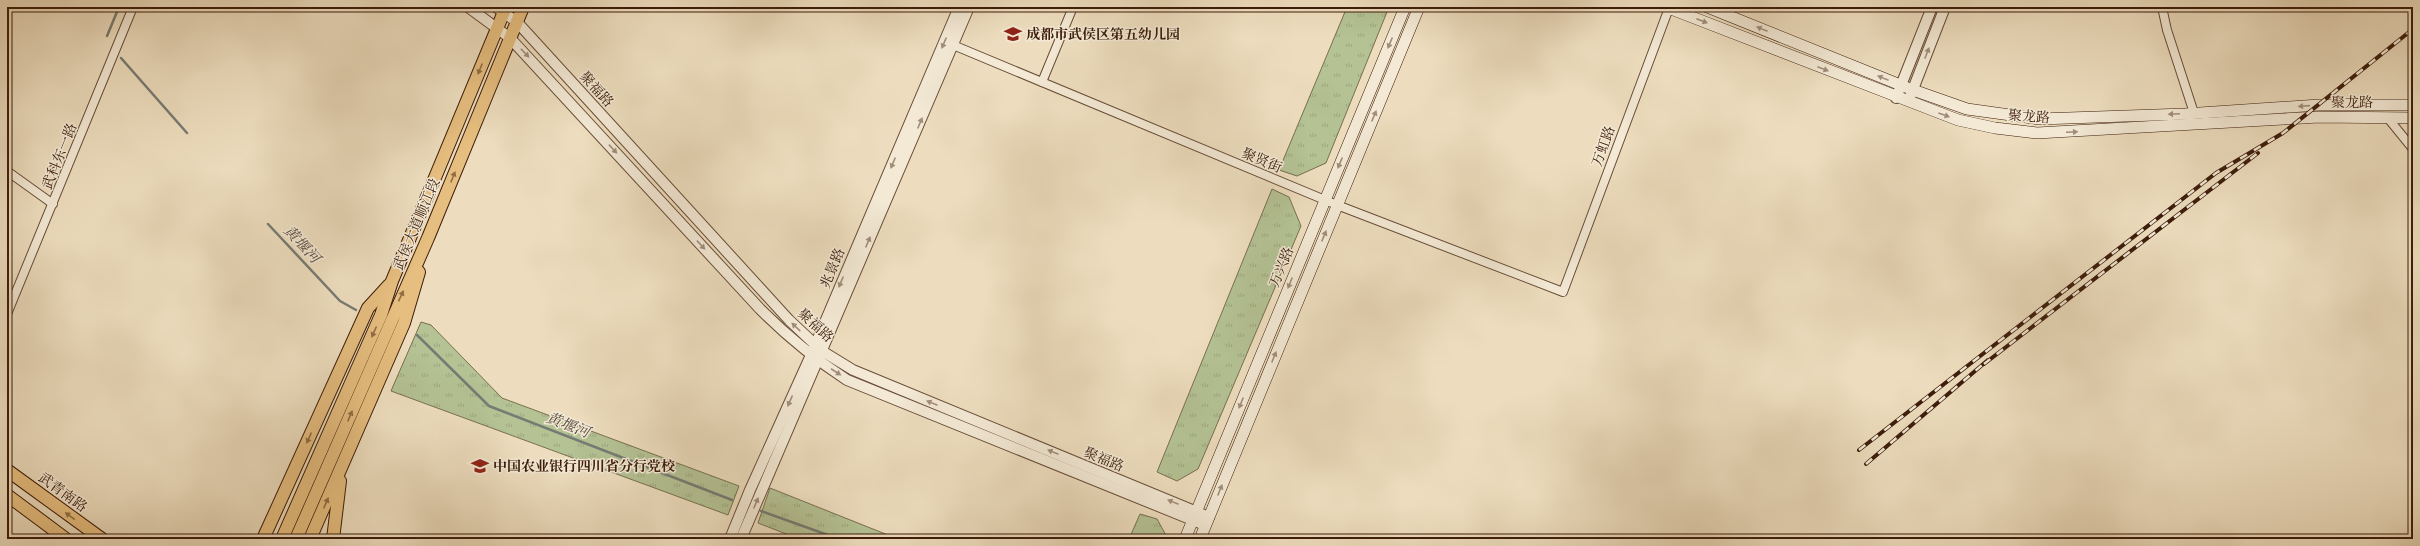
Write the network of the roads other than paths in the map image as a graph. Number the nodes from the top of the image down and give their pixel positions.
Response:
1 (133, 7) edge
2 (468, 7) edge
3 (523, 7) edge
4 (959, 7) edge
5 (969, 7) edge
6 (1073, 7) edge
7 (1405, 7) edge
8 (1419, 7) edge
9 (1707, 7) edge
10 (1932, 7) edge
11 (1945, 7) edge
12 (2162, 7) edge
13 (1667, 8) edge
14 (502, 9) edge
15 (517, 22) junction
16 (497, 26) junction
17 (510, 38) junction
18 (953, 45) junction
19 (1042, 82) junction
20 (1902, 85) junction
21 (1913, 90) junction
22 (1896, 98) junction
23 (1908, 102) junction
24 (2413, 105) edge
25 (2194, 113) junction
26 (2387, 117) junction
27 (2413, 118) edge
28 (2413, 149) edge
29 (7, 171) edge
30 (1324, 200) junction
31 (53, 204) junction
32 (1337, 205) junction
33 (428, 238) junction
34 (392, 281) junction
35 (1563, 292) joint
36 (7, 314) edge
37 (818, 347) junction
38 (814, 358) junction
39 (342, 469) junction
40 (7, 470) edge
41 (7, 495) edge
42 (1195, 516) junction
43 (1207, 521) junction
44 (66, 539) edge
45 (102, 539) edge
46 (263, 539) edge
47 (282, 539) edge
48 (296, 539) edge
49 (310, 539) edge
50 (333, 539) edge
51 (730, 539) edge
52 (741, 539) edge
53 (1185, 539) edge
54 (1200, 539) edge

1 - 31 street, 武科东一路
2 - 16 street
3 - 15 main road, 武侯大道顺江段
4 -> 37 street, 兆景路
5 - 18 street, 兆景路
6 - 19 street
7 -> 30 main road, 万兴路
32 -> 8 main road
20 -> 9 main road, 聚龙路
10 - 20 street
21 -> 11 street
12 - 25 street
13 -> 22 main road, 聚龙路
13 - 35 street, 万虹路
14 - 15 street, 聚福路
14 - 16 main road, 武侯大道顺江段
15 - 17 main road, 武侯大道顺江段
37 -> 15 street, 聚福路
16 - 17 street
16 -> 34 main road, 武侯大道顺江段
33 -> 17 main road, 武侯大道顺江段
17 -> 38 street
18 - 19 street, 聚贤街
37 -> 18 street, 兆景路
19 - 30 street, 聚贤街
20 - 21 main road, 聚龙路
20 - 22 street
21 - 23 street
25 -> 21 main road, 聚龙路
22 - 23 main road, 聚龙路
23 -> 26 main road, 聚龙路
24 -> 25 main road, 聚龙路
26 - 27 main road, 聚龙路
26 - 28 street
29 - 31 street
30 - 32 street, 聚贤街
30 -> 42 main road, 万兴路
31 - 36 street, 武科东一路
32 - 35 street, 聚贤街
43 -> 32 main road
33 - 39 main road
48 -> 33 main road, 武侯大道顺江段
34 -> 46 main road
34 -> 47 main road, 武侯大道顺江段
37 - 38 street, 兆景路
42 -> 37 street, 聚福路
38 -> 42 street
38 -> 51 street, 兆景路
52 -> 38 street, 兆景路
49 -> 39 main road
39 - 50 main road
45 -> 40 main road, 武青南路
41 - 44 main road
42 - 43 street, 聚福路
42 - 53 main road, 万兴路
43 - 54 main road

